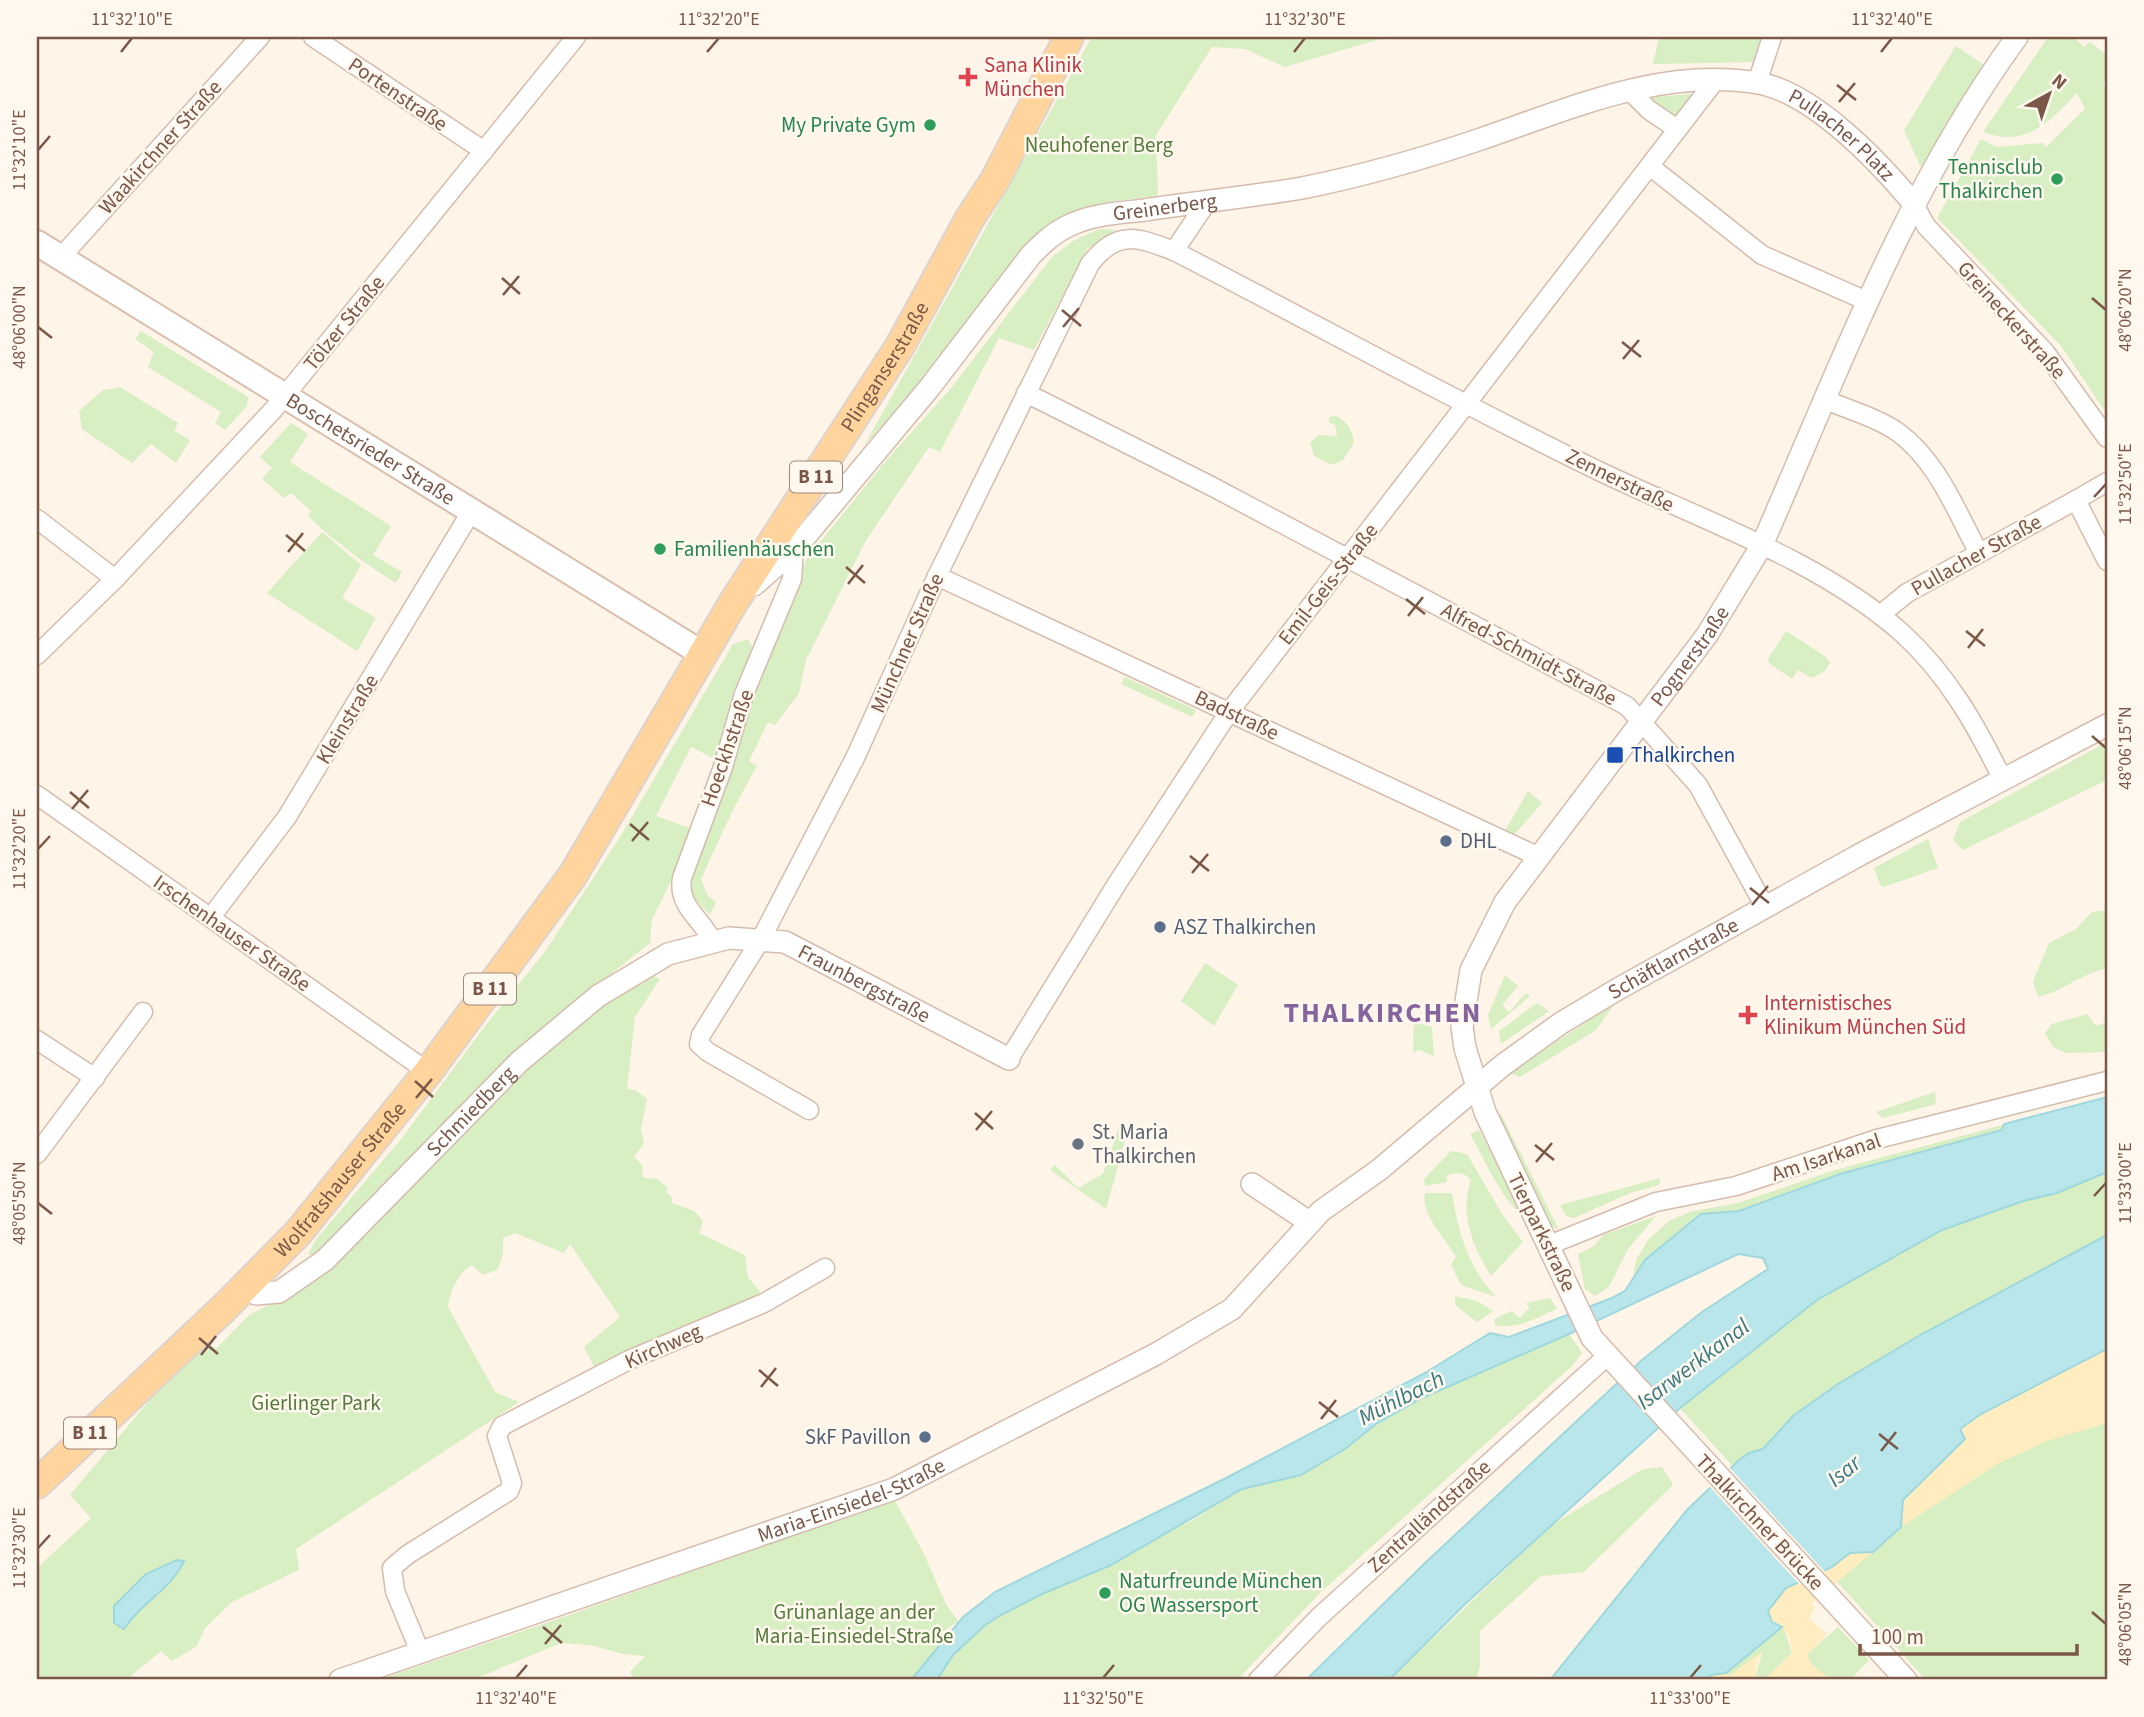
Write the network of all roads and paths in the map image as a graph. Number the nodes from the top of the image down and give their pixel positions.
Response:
1 (260, 37) edge
2 (313, 37) edge
3 (576, 37) edge
4 (1047, 37) edge
5 (1069, 37) edge
6 (1772, 37) edge
7 (2017, 37) edge
8 (1714, 82) junction
9 (1757, 83) junction
10 (1629, 90) junction
11 (1677, 129) junction
12 (484, 151) junction
13 (1651, 167) junction
14 (1207, 202) junction
15 (1914, 204) junction
16 (970, 219) junction
17 (1113, 242) joint
18 (37, 243) edge
19 (1174, 251) junction
20 (60, 258) junction
21 (1869, 302) junction
22 (1026, 393) junction
23 (285, 396) junction
24 (1826, 400) junction
25 (1466, 402) junction
26 (2107, 439) edge
27 (2107, 482) edge
28 (2076, 500) junction
29 (471, 512) junction
30 (37, 519) edge
31 (1762, 545) junction
32 (794, 550) junction
33 (1979, 553) junction
34 (2106, 553) edge
35 (1349, 558) junction
36 (937, 576) junction
37 (115, 579) junction
38 (730, 608) junction
39 (1880, 615) junction
40 (703, 654) junction
41 (37, 655) edge
42 (1229, 712) junction
43 (1643, 722) junction
44 (2107, 725) edge
45 (2003, 780) junction
46 (37, 795) edge
47 (1537, 856) junction
48 (1765, 907) junction
49 (211, 917) junction
50 (761, 939) junction
51 (712, 941) junction
52 (143, 1012) dead end
53 (37, 1040) edge
54 (1009, 1059) joint
55 (428, 1072) junction
56 (95, 1078) junction
57 (2107, 1081) edge
58 (1477, 1088) junction
59 (809, 1110) dead end
60 (37, 1154) edge
61 (1252, 1184) dead end
62 (1309, 1222) junction
63 (1549, 1245) junction
64 (825, 1268) dead end
65 (246, 1285) junction
66 (1612, 1363) junction
67 (37, 1482) edge
68 (420, 1652) junction
69 (1904, 1678) edge
70 (340, 1680) edge
71 (1258, 1680) edge

1 - 20 street, Waakirchner Straße
2 - 12 street, Portenstraße
3 - 12 street, Tölzer Straße
4 - 16 main road, Plinganserstraße / B 11
5 - 16 main road, Plinganserstraße / B 11
6 - 9 street
7 - 15 street, Pognerstraße
8 - 9 street, Greinerberg
8 - 10 street, Greinerberg
8 - 11 street, Emil-Geis-Straße
9 - 15 street, Pullacher Platz
10 - 11 street
10 - 14 street, Greinerberg
11 - 13 street, Emil-Geis-Straße
12 - 23 street, Tölzer Straße
13 - 21 street
13 - 25 street, Emil-Geis-Straße
14 - 19 street
14 - 32 street, Greinerberg
15 - 21 street, Pognerstraße
15 - 26 street, Greineckerstraße
16 - 38 main road, Plinganserstraße / B 11
17 - 19 street, Zennerstraße
17 - 22 street, Münchner Straße
18 - 20 main road, Boschetsrieder Straße
19 - 25 street, Zennerstraße
20 - 23 main road, Boschetsrieder Straße
21 - 24 street, Pognerstraße
22 - 35 street, Alfred-Schmidt-Straße
22 - 36 street, Münchner Straße
23 - 29 main road, Boschetsrieder Straße
23 - 37 street, Tölzer Straße
24 - 31 street, Pognerstraße
24 - 33 street
25 - 31 street, Zennerstraße
25 - 35 street, Emil-Geis-Straße
27 - 28 street, Pullacher Straße
28 - 33 street, Pullacher Straße
28 - 34 street
29 - 40 main road, Boschetsrieder Straße
29 - 49 street, Kleinstraße
30 - 37 street
31 - 39 street, Zennerstraße
31 - 43 street, Pognerstraße
32 - 38 street, Greinerberg
32 - 51 street, Hoeckhstraße
33 - 39 street, Pullacher Straße
35 - 42 street, Emil-Geis-Straße
35 - 43 street, Alfred-Schmidt-Straße
36 - 42 street, Badstraße
36 - 50 street, Münchner Straße
37 - 41 street, Tölzer Straße
38 - 40 main road, Plinganserstraße / B 11
39 - 45 street, Zennerstraße
40 - 55 main road, Wolfratshauser Straße / B 11
42 - 47 street, Badstraße
42 - 54 street, Emil-Geis-Straße
43 - 47 street, Pognerstraße
43 - 48 street, Alfred-Schmidt-Straße
44 - 45 street, Schäftlarnstraße
45 - 48 street, Schäftlarnstraße
46 - 49 street, Irschenhauser Straße
47 - 58 street, Pognerstraße
48 - 58 street, Schäftlarnstraße
49 - 55 street, Irschenhauser Straße
50 - 51 street, Fraunbergstraße
50 - 54 street, Fraunbergstraße
50 - 59 street, Münchner Straße
51 - 65 street, Schmiedberg
52 - 56 street
53 - 56 street
55 - 65 main road, Wolfratshauser Straße / B 11
56 - 60 street
57 - 63 street, Am Isarkanal
58 - 62 street, Schäftlarnstraße
58 - 63 street, Tierparkstraße
61 - 62 street
62 - 68 street, Maria-Einsiedel-Straße
63 - 66 street, Tierparkstraße
64 - 68 street, Kirchweg
65 - 67 main road, Wolfratshauser Straße / B 11
66 - 69 street, Thalkirchner Brücke
66 - 71 street, Zentralländstraße
68 - 70 street, Maria-Einsiedel-Straße

